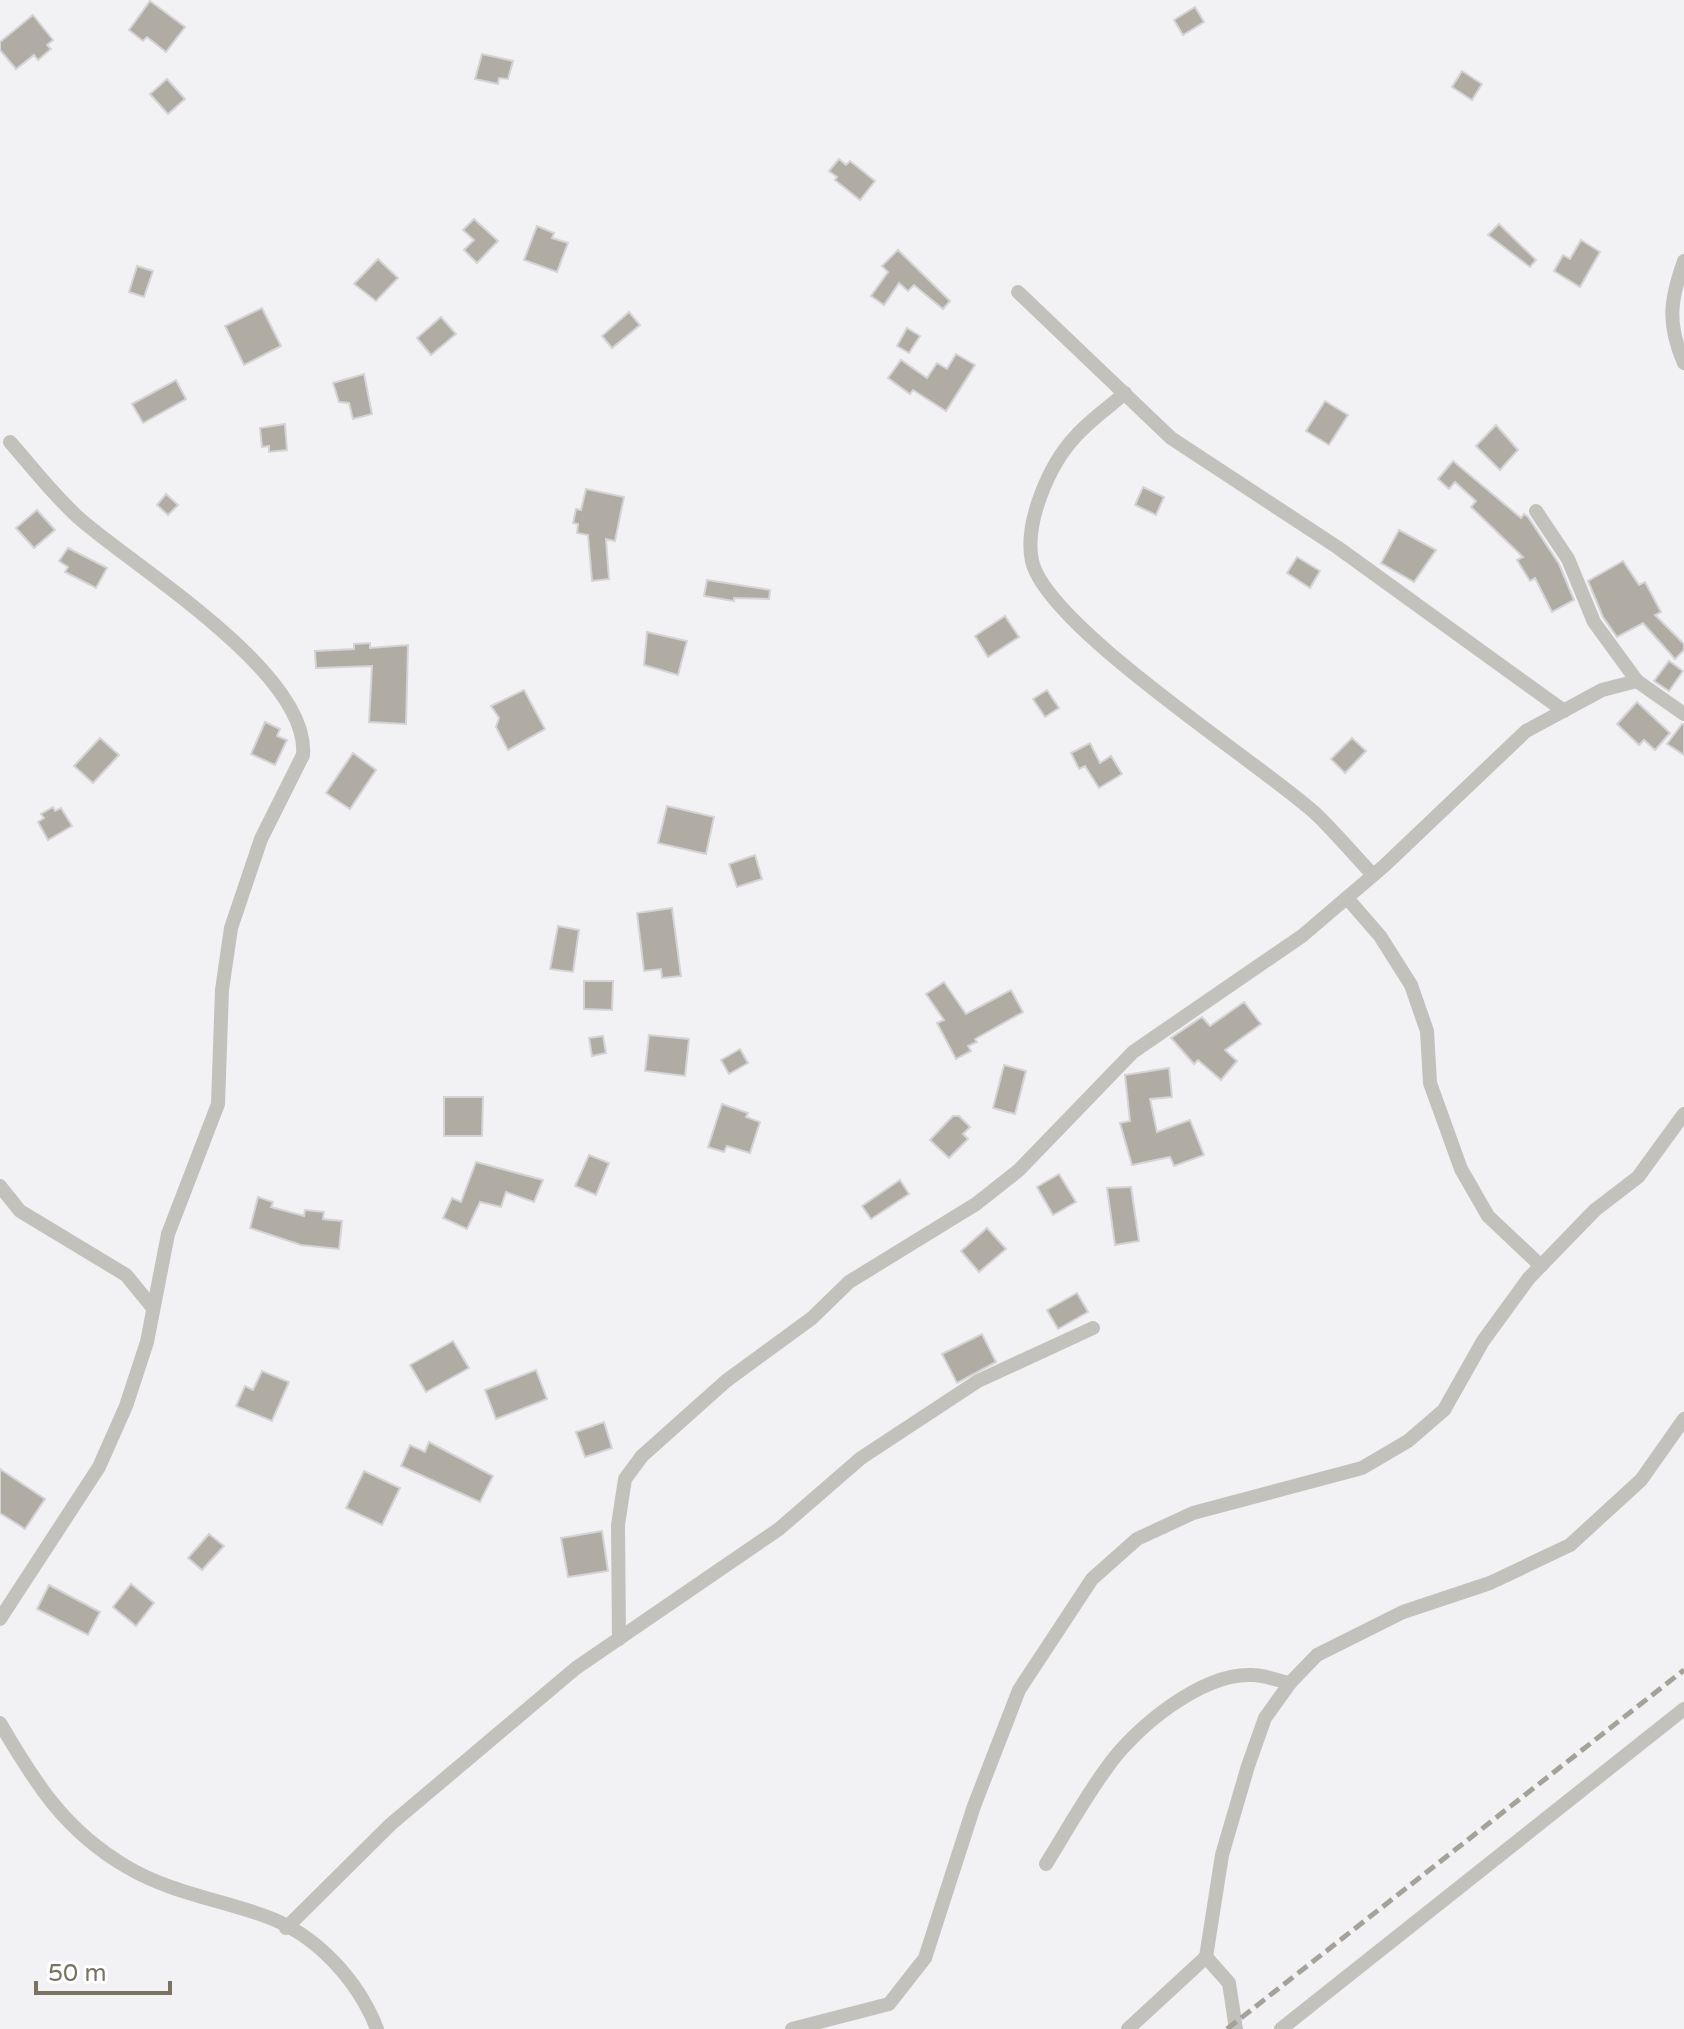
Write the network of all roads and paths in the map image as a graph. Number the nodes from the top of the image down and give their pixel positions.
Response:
1 (1684, 261) edge
2 (1018, 292) dead end
3 (1684, 363) edge
4 (1125, 393) junction
5 (10, 442) dead end
6 (1536, 511) dead end
7 (1637, 681) junction
8 (1564, 711) junction
9 (1684, 714) edge
10 (1373, 875) junction
11 (1347, 898) junction
12 (1684, 1114) edge
13 (0, 1186) edge
14 (1541, 1266) junction
15 (153, 1308) junction
16 (1093, 1328) dead end
17 (1684, 1419) edge
18 (0, 1619) edge
19 (619, 1639) junction
20 (1290, 1683) junction
21 (1684, 1709) edge
22 (0, 1723) edge
23 (1046, 1864) dead end
24 (286, 1928) junction
25 (1206, 1957) junction
26 (377, 2029) edge
27 (792, 2029) edge
28 (1128, 2029) edge
29 (1236, 2029) edge
30 (1281, 2029) edge

1 - 3 street
2 - 4 street
4 - 8 street
4 - 10 street
5 - 15 street
6 - 7 street
7 - 8 street
7 - 9 street
8 - 10 street
10 - 11 street
11 - 14 street
11 - 19 street
12 - 14 street
13 - 15 street
14 - 27 street
15 - 18 street
16 - 19 street
17 - 20 street
19 - 24 street
20 - 23 street
20 - 25 street
21 - 30 street
22 - 24 street
24 - 26 street
25 - 28 street
25 - 29 street

